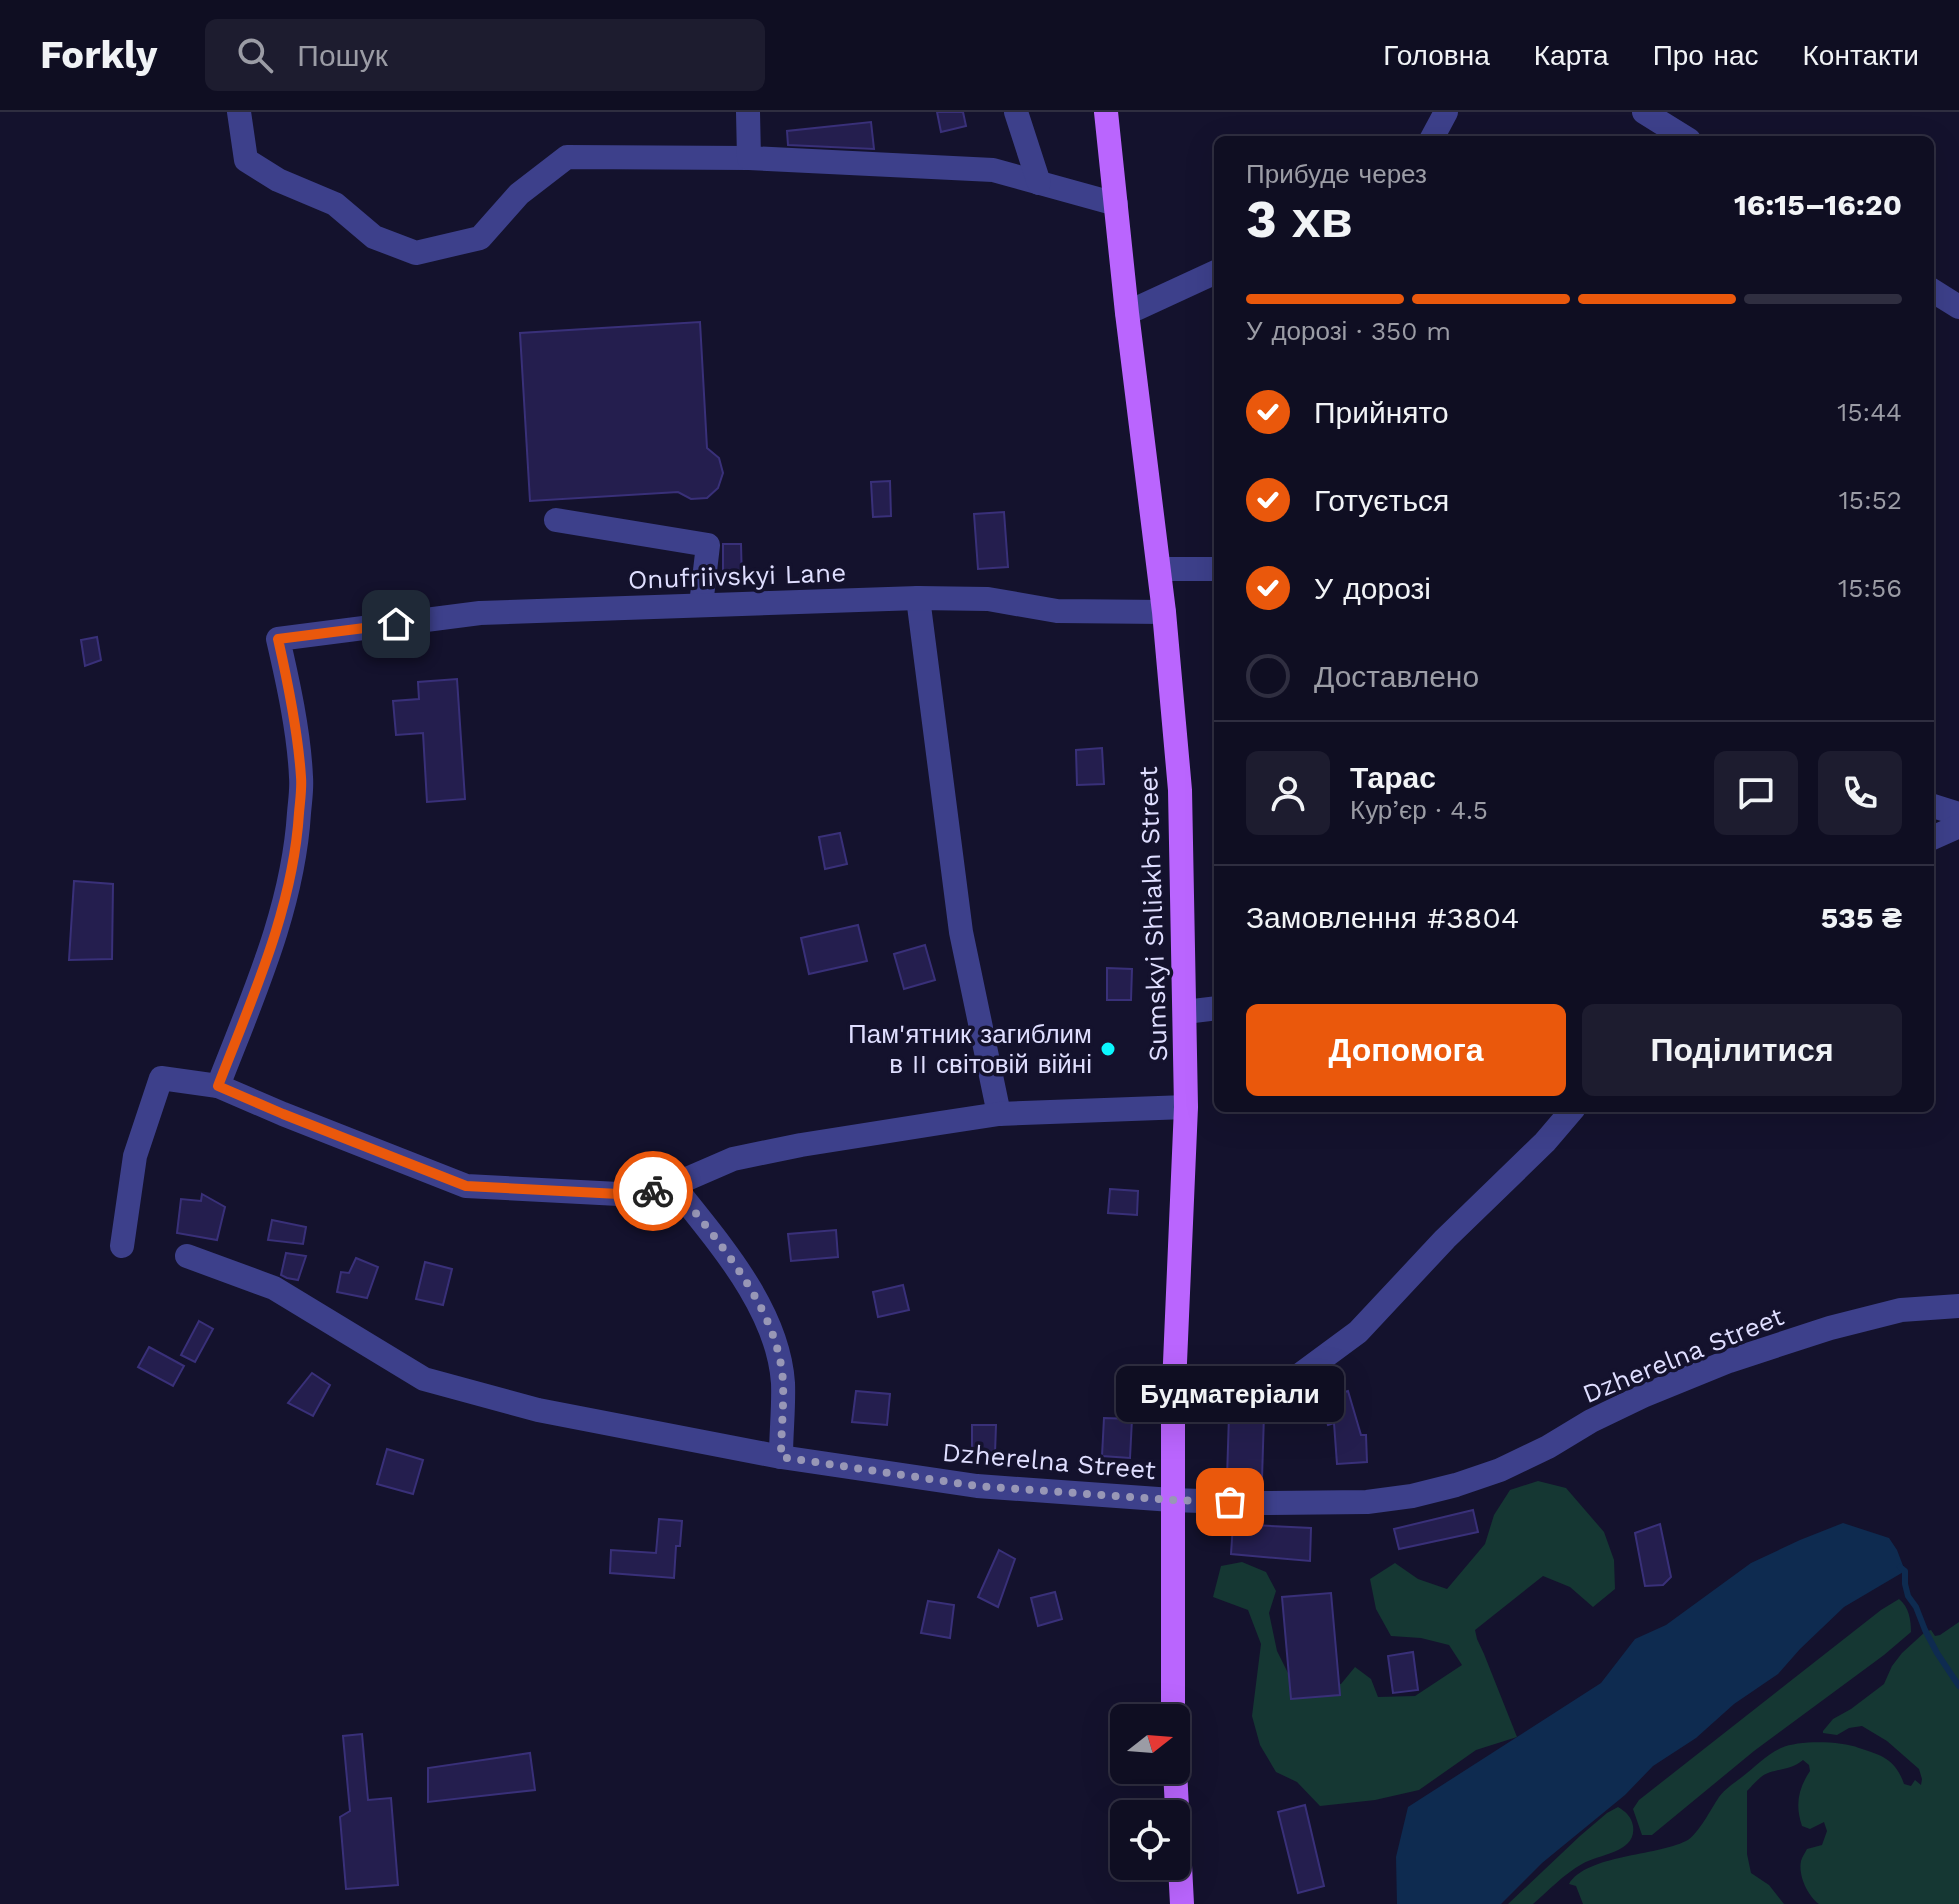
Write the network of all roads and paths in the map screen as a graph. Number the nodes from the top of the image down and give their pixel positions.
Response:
1 (239, 112) edge
2 (748, 112) edge
3 (1016, 112) edge
4 (1106, 112) edge
5 (1446, 112) edge
6 (1644, 112) edge
7 (1433, 136) edge
8 (1683, 136) edge
9 (749, 158) junction
10 (1039, 183) junction
11 (1116, 204) junction
12 (1214, 273) edge
13 (1934, 291) edge
14 (1959, 307) edge
15 (1127, 313) junction
16 (556, 520) dead end
17 (1159, 569) junction
18 (1214, 569) edge
19 (918, 598) junction
20 (702, 599) junction
21 (1164, 612) junction
22 (1934, 806) edge
23 (1959, 814) edge
24 (1959, 826) edge
25 (1934, 837) edge
26 (1214, 1008) edge
27 (1185, 1012) junction
28 (218, 1086) junction
29 (1186, 1107) junction
30 (1571, 1112) edge
31 (999, 1114) junction
32 (673, 1185) junction
33 (122, 1246) dead end
34 (187, 1256) dead end
35 (1959, 1306) edge
36 (1173, 1409) junction
37 (781, 1457) junction
38 (1172, 1500) junction
39 (1173, 1704) edge
40 (1176, 1784) edge
41 (1182, 1904) edge

1 - 9 street
2 - 9 street
3 - 10 street
4 - 11 main road, Sumskyi Shliakh Street
5 - 7 street
6 - 8 street
9 - 10 street
10 - 11 street
11 - 15 main road, Sumskyi Shliakh Street
12 - 15 street
13 - 14 street
15 - 17 main road, Sumskyi Shliakh Street
16 - 20 street
17 - 18 street
17 - 21 main road, Sumskyi Shliakh Street
19 - 20 street, Onufriivskyi Lane
19 - 21 street, Onufriivskyi Lane
19 - 31 street
20 - 28 street, Onufriivskyi Lane
21 - 27 main road, Sumskyi Shliakh Street
22 - 23 street
24 - 25 street
26 - 27 street
27 - 29 main road, Sumskyi Shliakh Street
28 - 32 street
28 - 33 street
29 - 31 street
29 - 36 main road, Sumskyi Shliakh Street
30 - 36 street
31 - 32 street
32 - 37 street
34 - 37 street, Dzherelna Street
35 - 38 street, Dzherelna Street
36 - 38 main road, Sumskyi Shliakh Street
37 - 38 street, Dzherelna Street
38 - 39 main road, Sumskyi Shliakh Street
40 - 41 main road

